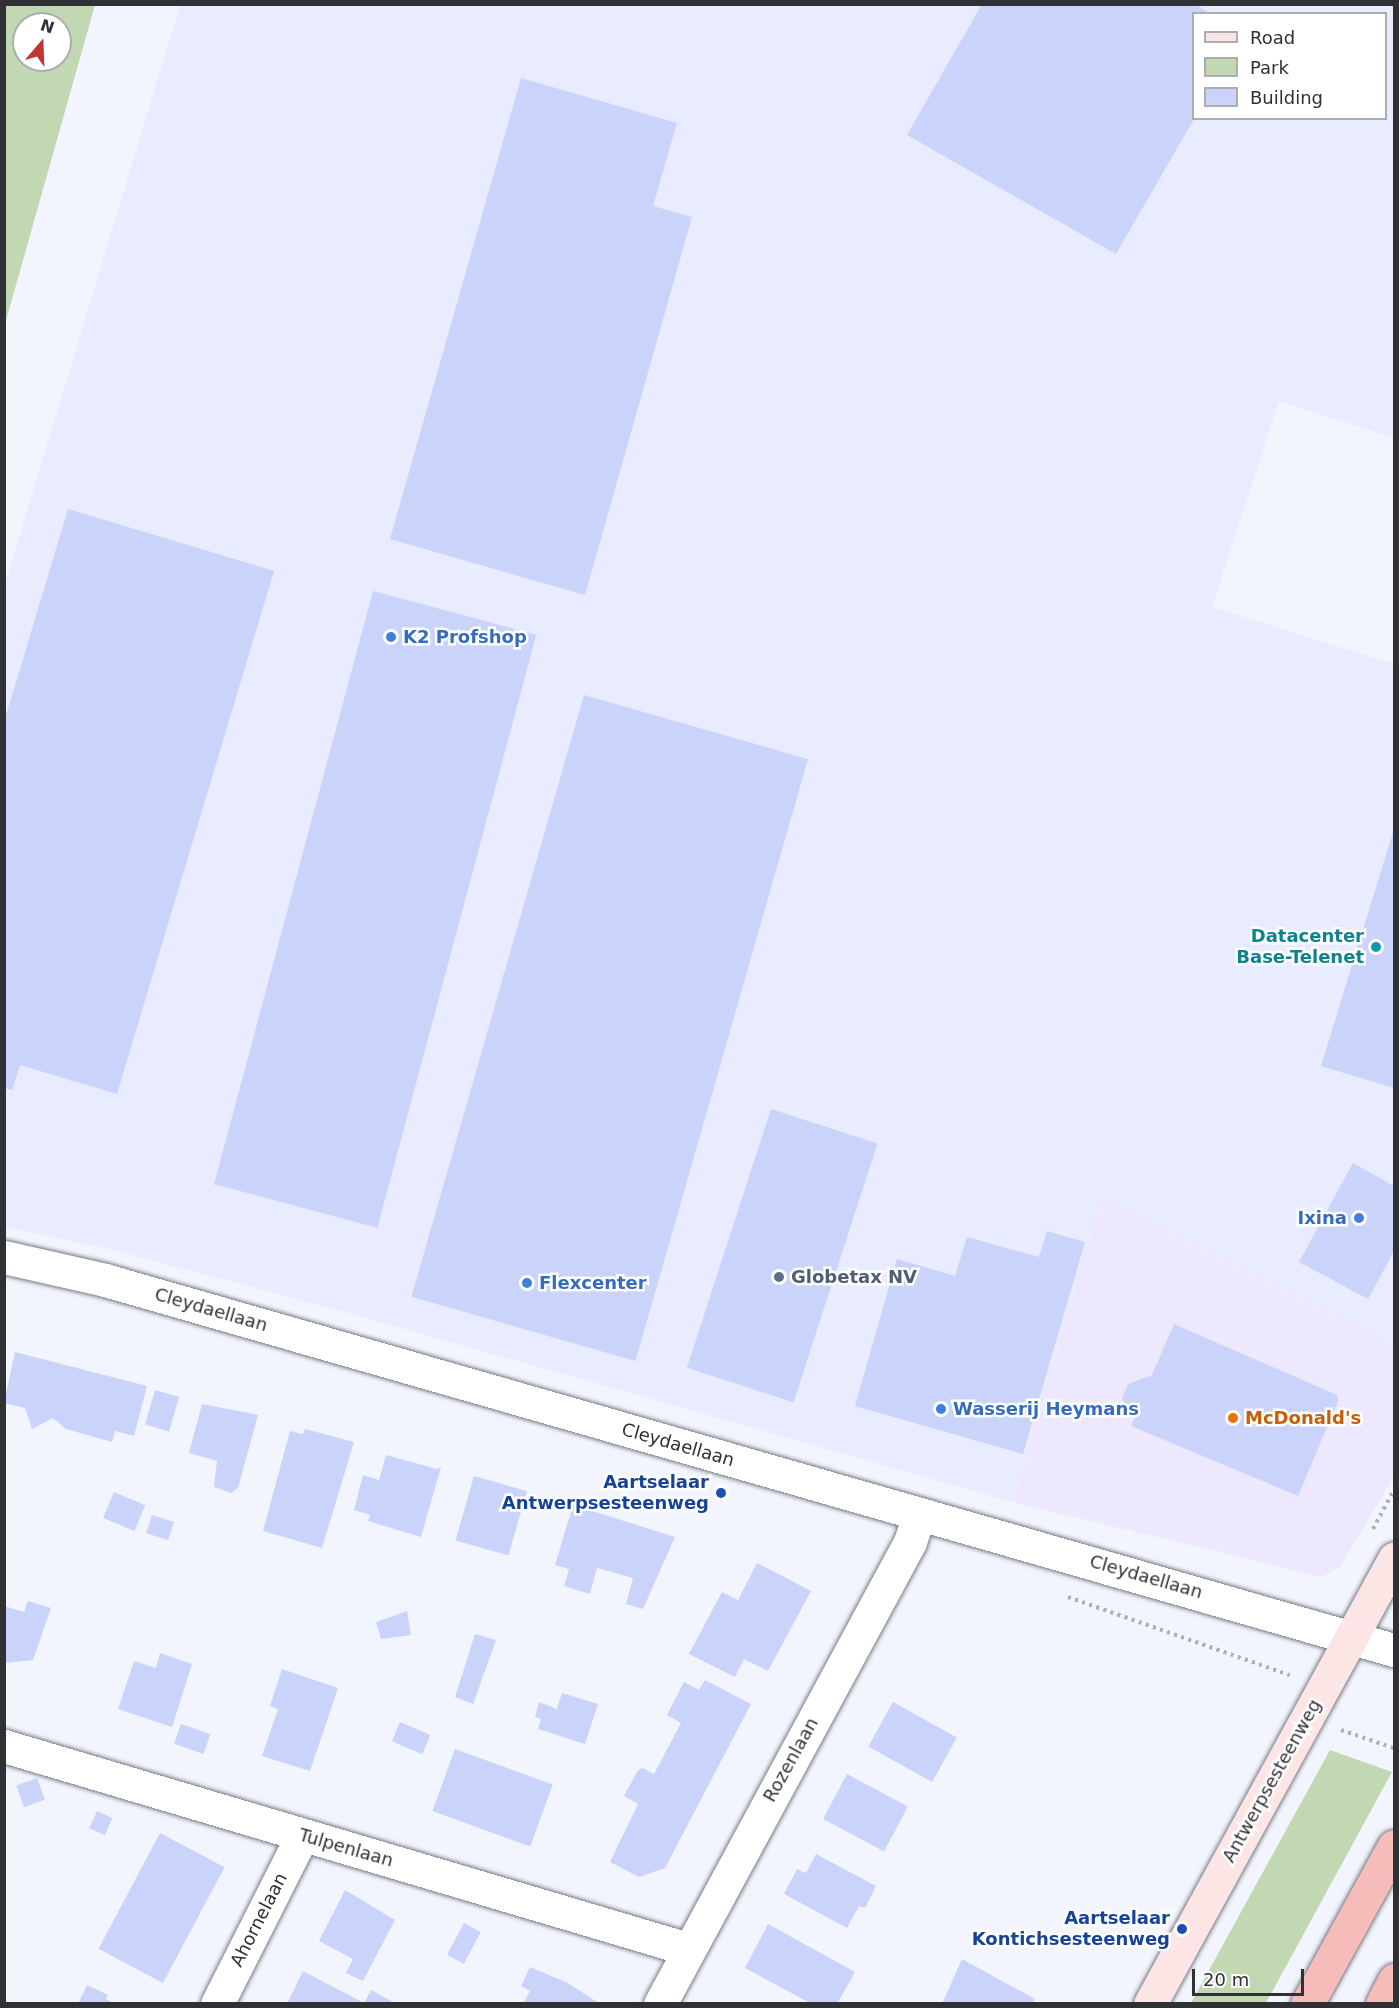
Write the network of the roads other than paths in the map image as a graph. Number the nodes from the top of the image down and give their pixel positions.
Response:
1 (4, 1257) edge
2 (919, 1515) junction
3 (1395, 1559) edge
4 (1350, 1638) junction
5 (1395, 1650) edge
6 (4, 1746) edge
7 (302, 1836) junction
8 (1395, 1846) edge
9 (688, 1948) junction
10 (1395, 1980) edge
11 (217, 2004) edge
12 (660, 2004) edge
13 (1150, 2004) edge
14 (1307, 2004) edge
15 (1382, 2004) edge

1 - 2 street, Cleydaellaan
2 - 4 street, Cleydaellaan
2 - 9 street, Rozenlaan
3 - 4 main road, Antwerpsesteenweg
4 - 5 street, Cleydaellaan
4 - 13 main road, Antwerpsesteenweg
6 - 7 street, Tulpenlaan
7 - 9 street, Tulpenlaan
7 - 11 street, Ahornelaan
8 - 14 highway
9 - 12 street, Rozenlaan
10 - 15 highway

